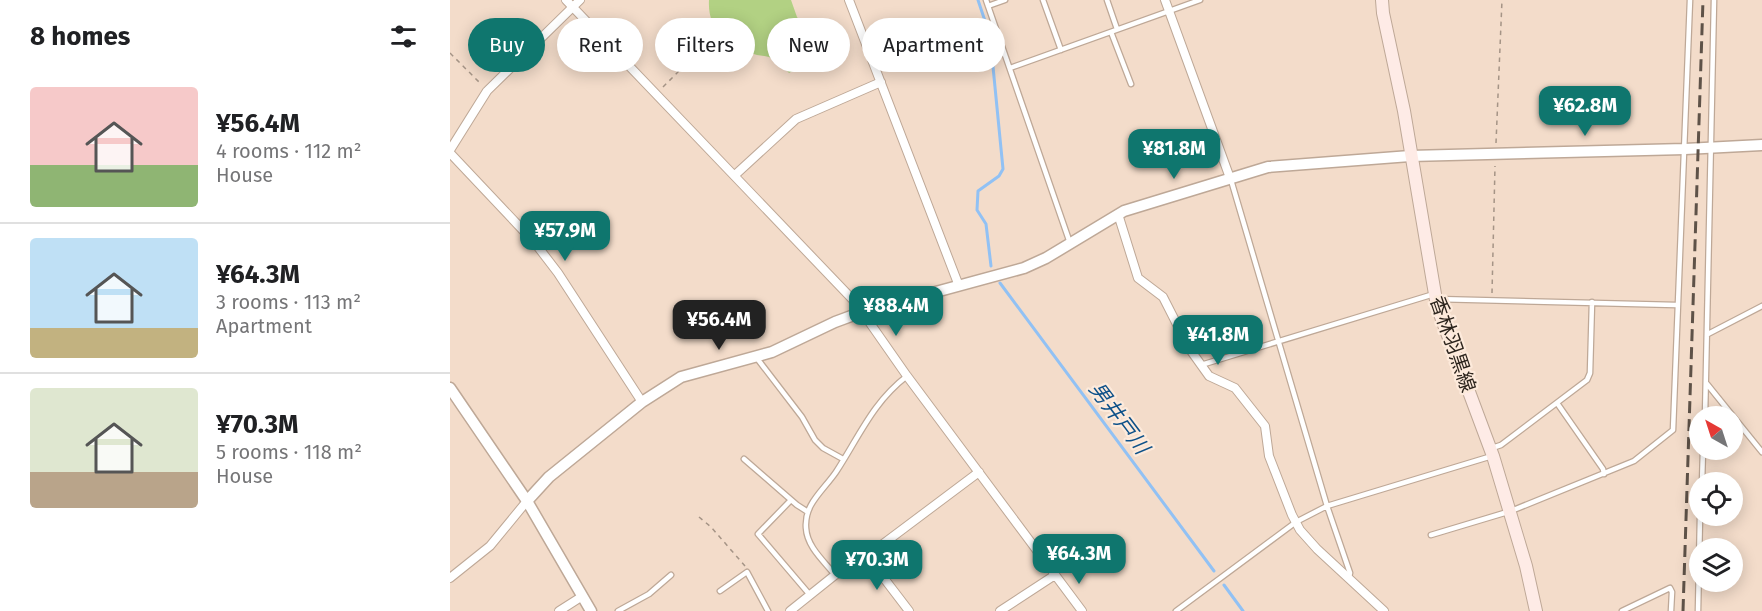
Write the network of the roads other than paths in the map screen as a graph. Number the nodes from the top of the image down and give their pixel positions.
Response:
1 (580, 0) edge
2 (849, 0) edge
3 (1005, 0) edge
4 (1043, 0) edge
5 (1107, 0) edge
6 (1165, 0) edge
7 (1200, 0) edge
8 (1382, 0) edge
9 (1690, 0) edge
10 (1714, 0) edge
11 (570, 3) edge
12 (987, 3) edge
13 (1169, 11) junction
14 (1114, 30) junction
15 (1061, 50) junction
16 (1010, 68) junction
17 (881, 82) junction
18 (1131, 84) dead end
19 (1762, 145) edge
20 (1710, 148) junction
21 (1685, 149) junction
22 (450, 152) edge
23 (1410, 156) junction
24 (735, 176) junction
25 (1230, 178) junction
26 (1118, 214) junction
27 (1070, 243) junction
28 (959, 286) junction
29 (1435, 297) junction
30 (1592, 302) junction
31 (1676, 305) junction
32 (1762, 306) edge
33 (862, 312) junction
34 (1708, 334) junction
35 (1278, 341) junction
36 (756, 357) junction
37 (1201, 365) junction
38 (907, 376) junction
39 (1707, 384) junction
40 (450, 388) edge
41 (642, 402) junction
42 (1557, 403) junction
43 (1706, 406) edge
44 (1492, 452) junction
45 (1762, 452) edge
46 (744, 459) dead end
47 (843, 459) junction
48 (979, 472) junction
49 (1604, 474) junction
50 (791, 500) junction
51 (527, 501) junction
52 (1327, 506) junction
53 (1511, 511) junction
54 (808, 512) junction
55 (1296, 522) junction
56 (1700, 526) edge
57 (1431, 535) dead end
58 (867, 556) junction
59 (671, 575) dead end
60 (835, 575) junction
61 (1055, 575) junction
62 (450, 579) edge
63 (1349, 579) junction
64 (720, 591) dead end
65 (810, 595) junction
66 (581, 597) junction
67 (559, 611) edge
68 (591, 611) edge
69 (618, 611) edge
70 (768, 611) edge
71 (790, 611) edge
72 (909, 611) edge
73 (1000, 611) edge
74 (1082, 611) edge
75 (1176, 611) edge
76 (1384, 611) edge
77 (1536, 611) edge
78 (1622, 611) edge
79 (1671, 611) edge
80 (1698, 611) edge

1 - 11 street
2 - 17 street
3 - 12 lane
4 - 15 lane
5 - 14 lane
6 - 13 street
7 - 13 lane
8 - 23 main road, 香林羽黒線
9 - 21 lane
10 - 20 lane
11 - 22 street
11 - 24 street
12 - 16 lane
13 - 14 lane
13 - 25 street
14 - 15 lane
14 - 18 lane
15 - 16 lane
16 - 27 lane
17 - 24 street
17 - 28 street
19 - 20 street
20 - 21 street
20 - 34 lane
21 - 23 street
21 - 31 lane
22 - 41 street
23 - 25 street
23 - 29 main road, 香林羽黒線
24 - 33 street
25 - 26 street
25 - 35 lane
26 - 27 street
26 - 37 street
27 - 28 street
28 - 33 street
29 - 30 lane
29 - 35 lane
29 - 44 main road, 香林羽黒線
30 - 31 lane
30 - 42 lane
31 - 49 lane
32 - 34 lane
33 - 36 street
33 - 38 street
34 - 39 lane
35 - 37 lane
35 - 52 lane
36 - 41 street
36 - 47 lane
37 - 55 street
38 - 47 lane
38 - 48 street
39 - 43 lane
39 - 45 lane
40 - 51 street
41 - 51 street
42 - 44 lane
42 - 49 lane
44 - 52 lane
44 - 53 main road, 香林羽黒線
46 - 50 lane
47 - 54 lane
48 - 58 street
48 - 61 street
49 - 53 lane
50 - 54 lane
50 - 65 lane
51 - 62 street
51 - 66 street
52 - 55 lane
52 - 63 lane
53 - 57 lane
53 - 77 main road, 香林羽黒線
54 - 60 lane
55 - 63 street
55 - 75 lane
56 - 80 lane
58 - 60 street
58 - 72 street
59 - 69 lane
60 - 65 street
61 - 73 street
61 - 74 street
63 - 76 street
64 - 70 lane
65 - 71 street
66 - 67 street
66 - 68 street
78 - 79 lane

